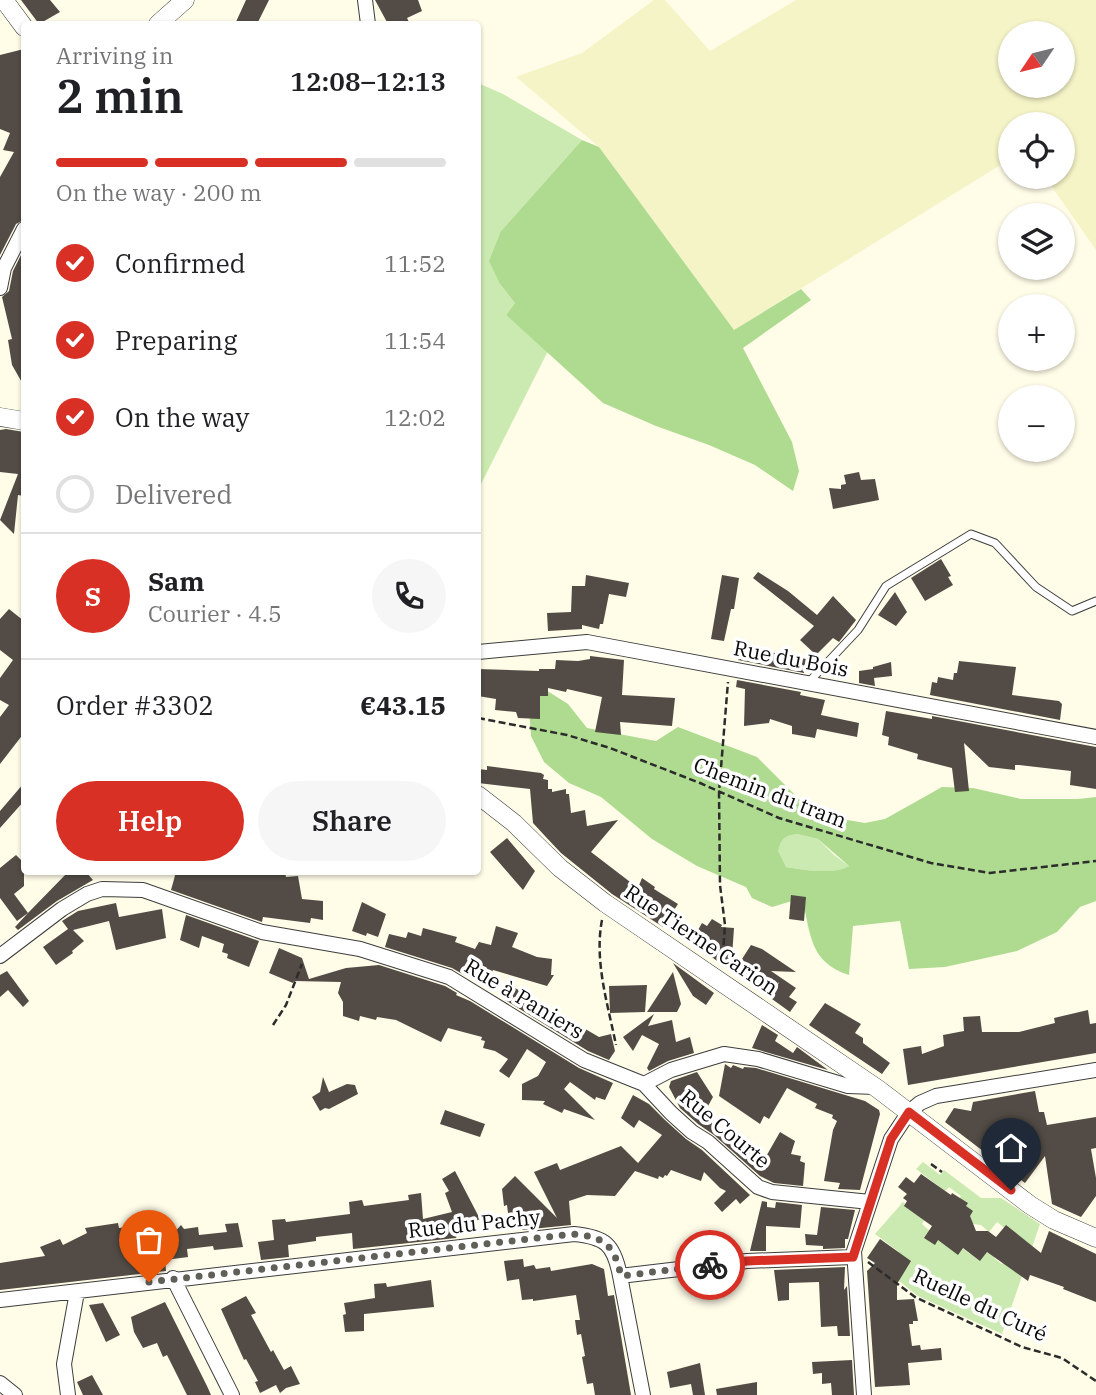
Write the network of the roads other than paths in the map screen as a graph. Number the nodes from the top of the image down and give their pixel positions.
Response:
1 (185, 0) edge
2 (365, 0) edge
3 (161, 21) edge
4 (368, 21) edge
5 (21, 235) edge
6 (0, 288) edge
7 (0, 417) edge
8 (21, 420) edge
9 (1096, 601) edge
10 (481, 652) edge
11 (807, 685) junction
12 (1096, 737) edge
13 (481, 797) edge
14 (0, 956) edge
15 (1096, 1070) edge
16 (644, 1084) junction
17 (876, 1087) junction
18 (909, 1112) junction
19 (870, 1202) junction
20 (1096, 1238) edge
21 (853, 1254) junction
22 (621, 1276) junction
23 (173, 1278) junction
24 (76, 1292) junction
25 (0, 1300) edge
26 (0, 1383) edge
27 (15, 1395) edge
28 (68, 1395) edge
29 (232, 1395) edge
30 (643, 1395) edge
31 (864, 1395) edge

1 - 3 street
2 - 4 street
5 - 6 street
7 - 8 street
9 - 11 lane
10 - 11 street, Rue du Bois
11 - 12 street, Rue du Bois
13 - 17 street, Rue Tierne Carion
14 - 16 street, Rue à Paniers
15 - 18 street
16 - 17 street
16 - 19 street, Rue Courte
17 - 18 street, Rue Tierne Carion
18 - 19 street
18 - 20 street, Rue Tierne Carion
19 - 21 street
21 - 22 street
21 - 31 street
22 - 23 street, Rue du Pachy
22 - 30 street
23 - 24 street, Rue du Pachy
23 - 29 street
24 - 25 street, Rue du Pachy
24 - 28 street
26 - 27 street

